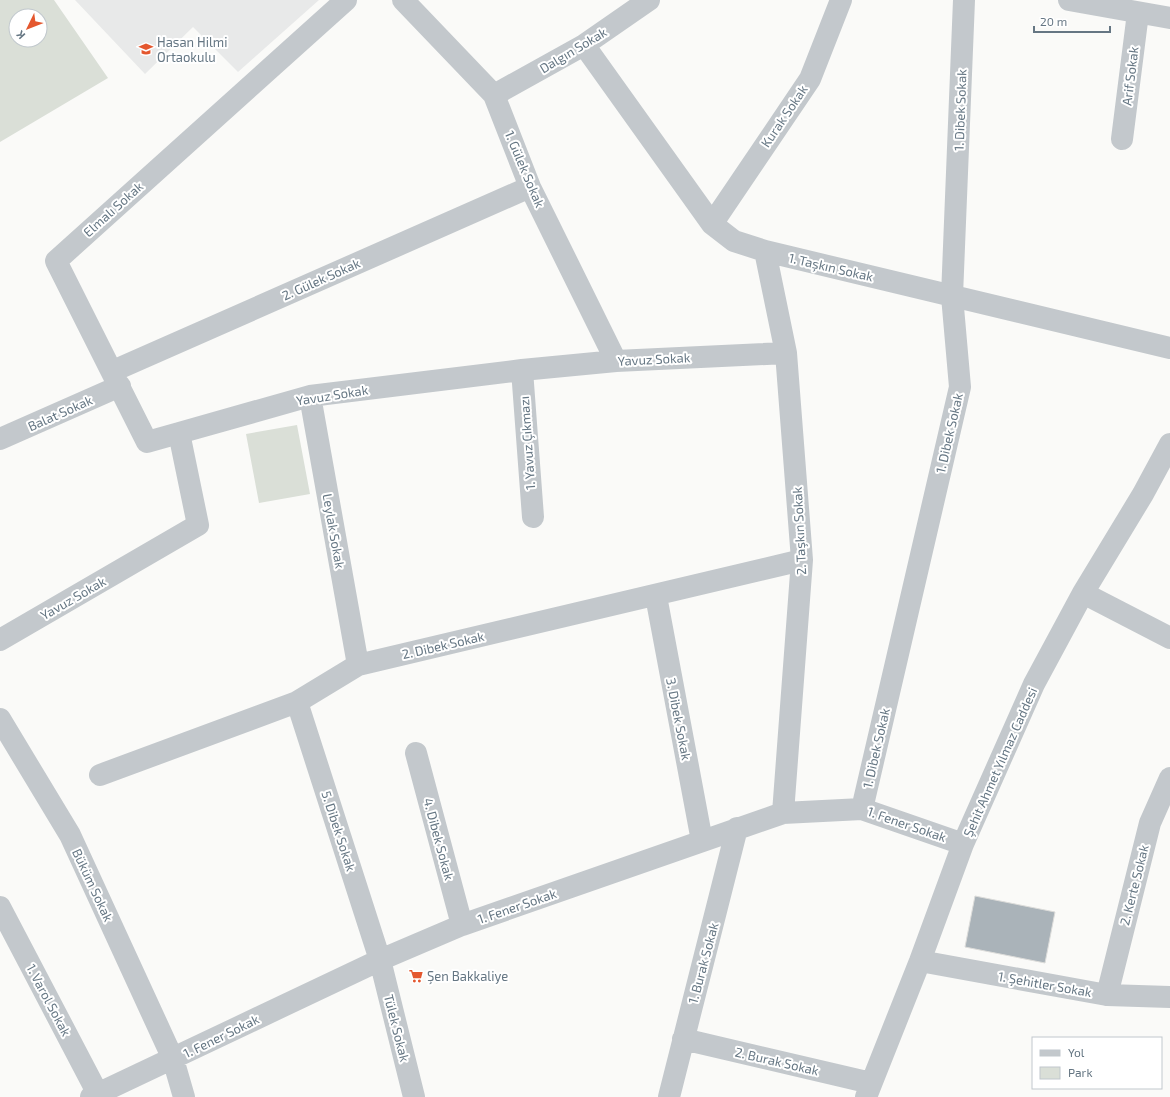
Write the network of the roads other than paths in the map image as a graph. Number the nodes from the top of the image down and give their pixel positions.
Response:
1 (346, 0) edge
2 (403, 0) edge
3 (649, 0) edge
4 (841, 0) edge
5 (964, 0) edge
6 (1069, 0) edge
7 (1138, 13) junction
8 (1170, 18) edge
9 (584, 45) junction
10 (494, 95) junction
11 (1122, 139) dead end
12 (530, 187) junction
13 (712, 224) junction
14 (765, 251) junction
15 (952, 296) junction
16 (1170, 348) edge
17 (786, 353) junction
18 (616, 361) junction
19 (522, 370) junction
20 (117, 378) junction
21 (310, 396) junction
22 (179, 433) junction
23 (0, 440) edge
24 (1170, 444) edge
25 (532, 517) dead end
26 (802, 560) junction
27 (1083, 593) junction
28 (656, 596) junction
29 (1170, 638) edge
30 (0, 640) edge
31 (358, 665) junction
32 (297, 702) junction
33 (0, 719) edge
34 (416, 753) dead end
35 (100, 775) dead end
36 (1170, 778) edge
37 (862, 809) junction
38 (783, 813) junction
39 (737, 828) junction
40 (702, 841) junction
41 (963, 844) junction
42 (0, 907) edge
43 (462, 925) junction
44 (380, 960) junction
45 (920, 961) junction
46 (1106, 995) junction
47 (1170, 997) edge
48 (683, 1039) junction
49 (172, 1059) junction
50 (869, 1090) edge
51 (94, 1095) edge
52 (184, 1097) edge
53 (414, 1097) edge
54 (669, 1097) edge

1 - 20 street, Elmalı Sokak
2 - 10 street, 1. Gülek Sokak
3 - 9 street, Dalgın Sokak
4 - 13 street, Kurak Sokak
5 - 15 street, 1. Dibek Sokak
6 - 7 street
7 - 8 street
7 - 11 street, Arif Sokak
9 - 10 street, Dalgın Sokak
9 - 13 street, 1. Taşkın Sokak
10 - 12 street, 1. Gülek Sokak
12 - 18 street, 1. Gülek Sokak
12 - 20 street, 2. Gülek Sokak
13 - 14 street, 1. Taşkın Sokak
14 - 15 street, 1. Taşkın Sokak
14 - 17 street, 2. Taşkın Sokak
15 - 16 street, 1. Taşkın Sokak
15 - 37 street, 1. Dibek Sokak
17 - 18 street, Yavuz Sokak
17 - 26 street, 2. Taşkın Sokak
18 - 19 street, Yavuz Sokak
19 - 21 street, Yavuz Sokak
19 - 25 street, 1. Yavuz Çıkmazı
20 - 22 street, Elmalı Sokak
20 - 23 street, Balat Sokak
21 - 22 street, Yavuz Sokak
21 - 31 street, Leylak Sokak
22 - 30 street, Yavuz Sokak
24 - 27 street, Şehit Ahmet Yılmaz Caddesi
26 - 28 street, 2. Dibek Sokak
26 - 38 street, 2. Taşkın Sokak
27 - 29 street
27 - 41 street, Şehit Ahmet Yılmaz Caddesi
28 - 31 street, 2. Dibek Sokak
28 - 40 street, 3. Dibek Sokak
31 - 32 street, 2. Dibek Sokak
32 - 35 street, 2. Dibek Sokak
32 - 44 street, 5. Dibek Sokak
33 - 49 street, Büküm Sokak
34 - 43 street, 4. Dibek Sokak
36 - 46 street, 2. Kerte Sokak
37 - 38 street, 1. Fener Sokak
37 - 41 street, 1. Fener Sokak
38 - 39 street, 1. Fener Sokak
39 - 40 street, 1. Fener Sokak
39 - 48 street, 1. Burak Sokak
40 - 43 street, 1. Fener Sokak
41 - 45 street, Şehit Ahmet Yılmaz Caddesi
42 - 51 street, 1. Varol Sokak
43 - 44 street, 1. Fener Sokak
44 - 49 street, 1. Fener Sokak
44 - 53 street, Tülek Sokak
45 - 46 street, 1. Şehitler Sokak
45 - 50 street, Şehit Ahmet Yılmaz Caddesi
46 - 47 street, 1. Şehitler Sokak
48 - 50 street, 2. Burak Sokak
48 - 54 street, 1. Burak Sokak
49 - 51 street, 1. Fener Sokak
49 - 52 street, Büküm Sokak

